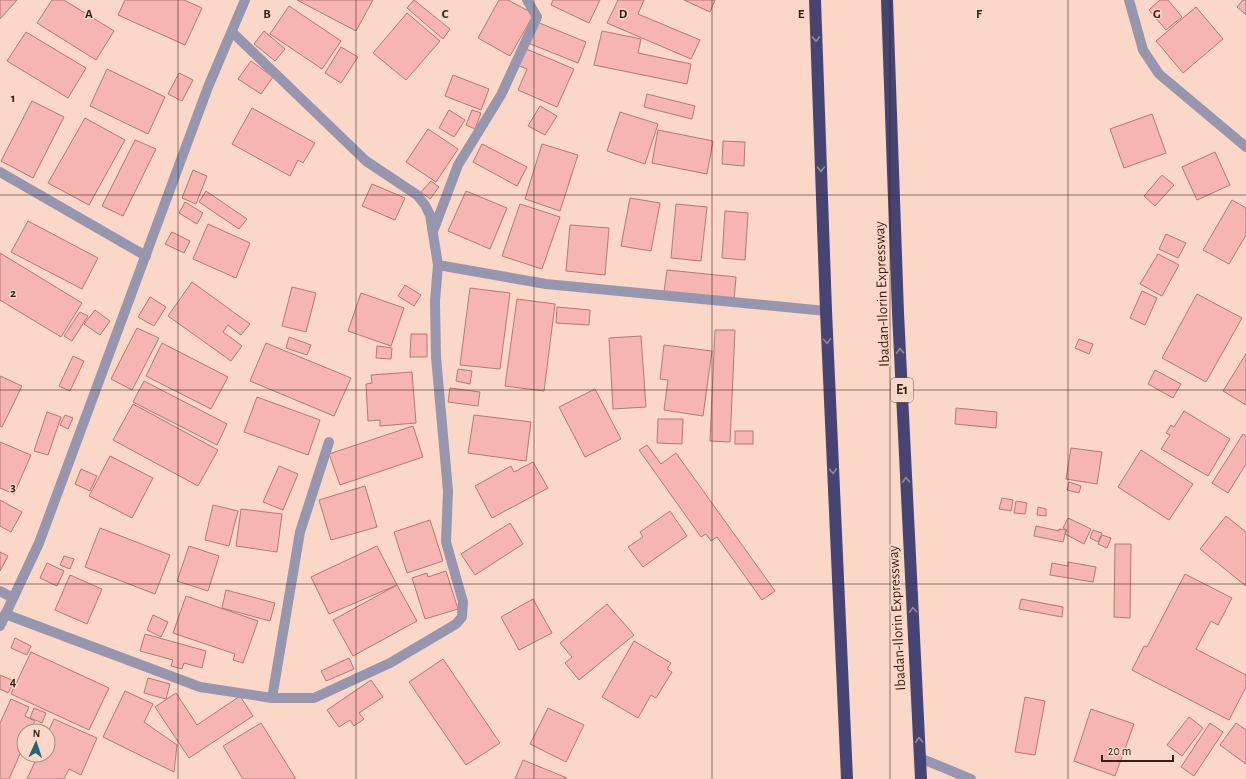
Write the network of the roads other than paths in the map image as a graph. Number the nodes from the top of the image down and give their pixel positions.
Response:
1 (245, 0) edge
2 (528, 0) edge
3 (815, 0) edge
4 (887, 0) edge
5 (1129, 0) edge
6 (232, 32) junction
7 (1246, 147) edge
8 (0, 172) edge
9 (433, 231) junction
10 (146, 256) junction
11 (438, 265) junction
12 (826, 311) junction
13 (329, 442) dead end
14 (0, 591) edge
15 (13, 598) junction
16 (6, 614) junction
17 (0, 626) edge
18 (272, 698) junction
19 (920, 758) junction
20 (847, 779) edge
21 (921, 779) edge
22 (971, 779) edge

1 - 6 street
2 - 9 street
3 -> 12 highway
19 -> 4 highway, Ibadan-Ilorin Expressway / E1
5 - 7 street
6 - 9 street
6 - 10 street
8 - 10 street
9 - 11 street
10 - 15 street
11 - 12 street
11 - 18 street
12 -> 20 highway
13 - 18 street
14 - 15 street
15 - 16 street
16 - 17 street
16 - 18 street
19 - 21 highway, Ibadan-Ilorin Expressway / E1
19 - 22 street

